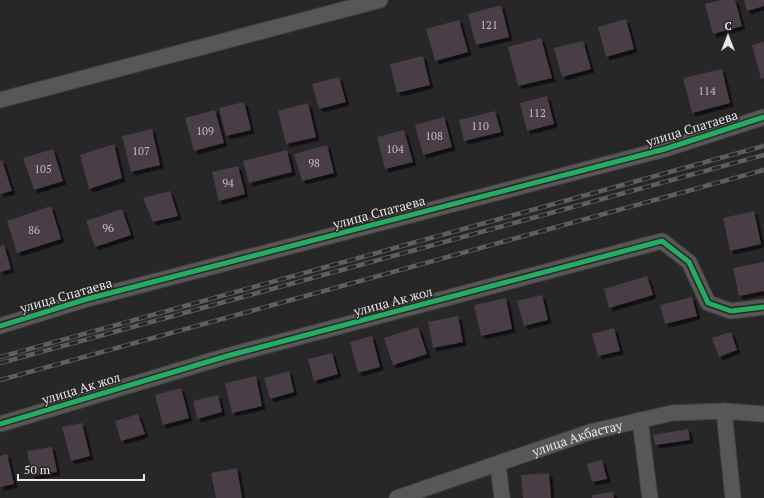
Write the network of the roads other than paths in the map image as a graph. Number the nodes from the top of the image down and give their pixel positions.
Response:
1 (380, 0) edge
2 (0, 100) edge
3 (764, 117) edge
4 (764, 307) edge
5 (0, 326) edge
6 (724, 411) junction
7 (764, 414) edge
8 (640, 420) junction
9 (0, 424) edge
10 (498, 465) junction
11 (397, 498) edge
12 (502, 498) edge
13 (650, 498) edge
14 (733, 498) edge

1 - 2 street
3 - 5 street, улица Спатаева
4 - 9 street, улица Ак жол
6 - 7 street, улица Акбастау
6 - 8 street, улица Акбастау
6 - 14 street
8 - 10 street, улица Акбастау
8 - 13 street
10 - 11 street, улица Акбастау
10 - 12 street

